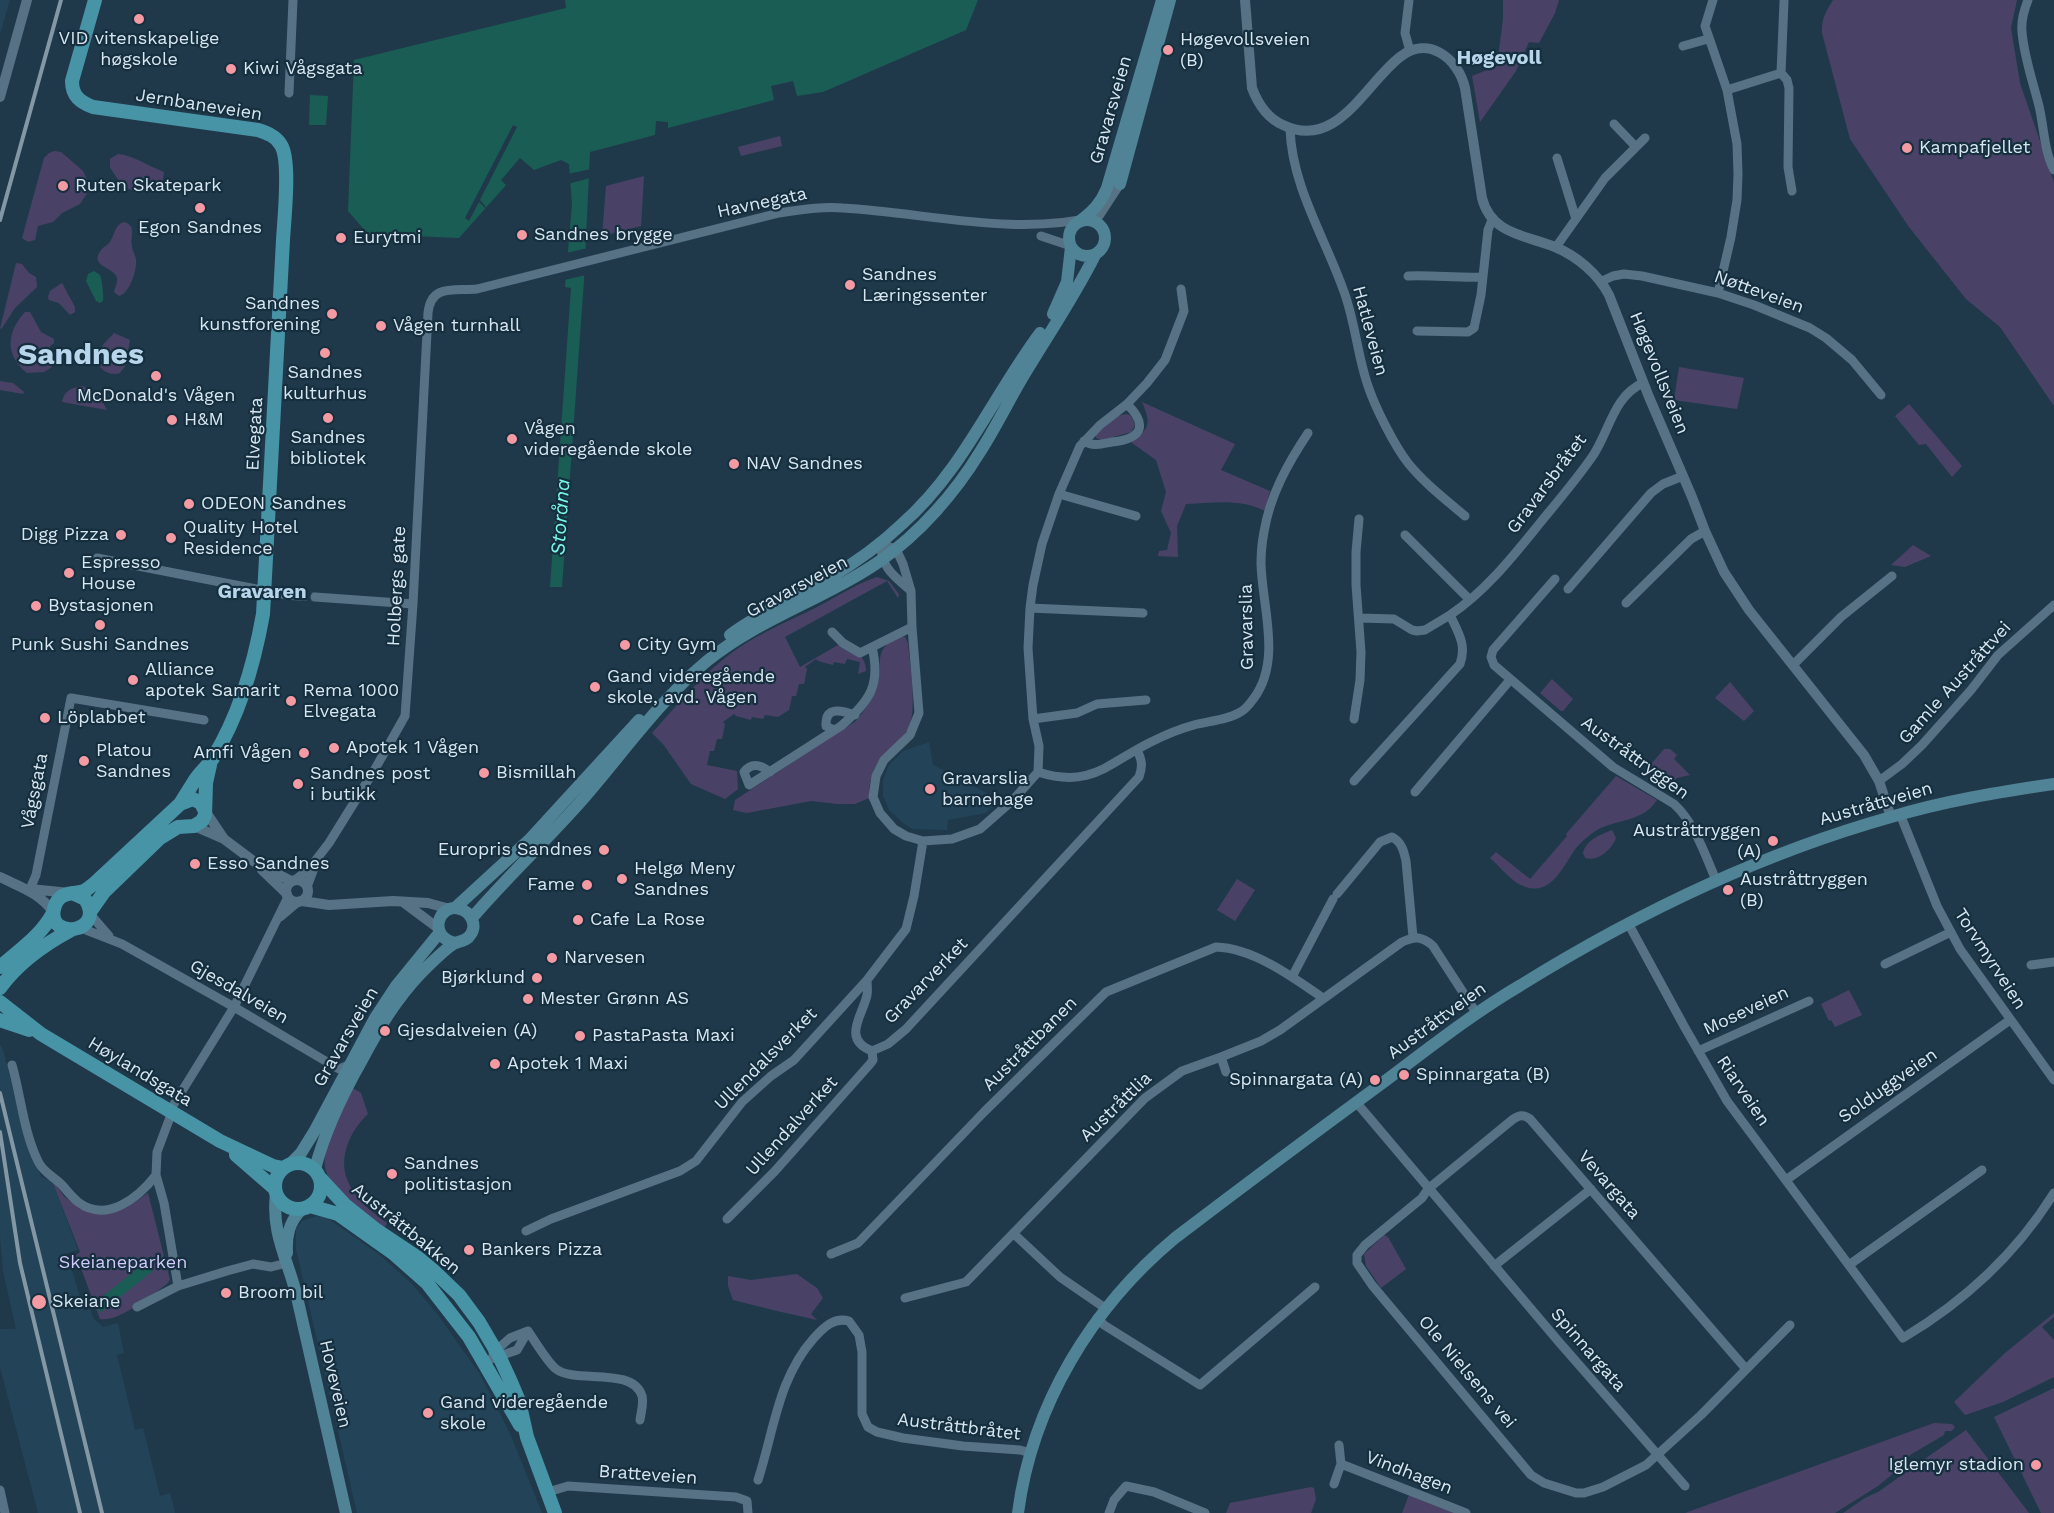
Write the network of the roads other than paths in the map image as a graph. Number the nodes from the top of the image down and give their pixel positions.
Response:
1 (27, 0) edge
2 (95, 0) edge
3 (293, 0) edge
4 (1161, 0) edge
5 (1170, 0) edge
6 (1245, 0) edge
7 (1409, 0) edge
8 (1713, 0) edge
9 (2028, 0) edge
10 (1784, 1) edge
11 (1708, 39) junction
12 (1683, 46) dead end
13 (1410, 51) junction
14 (1781, 74) junction
15 (3, 78) edge
16 (1727, 90) junction
17 (289, 93) dead end
18 (0, 97) edge
19 (1614, 124) dead end
20 (1290, 129) junction
21 (1645, 138) dead end
22 (1636, 147) junction
23 (1557, 158) dead end
24 (2054, 170) edge
25 (1120, 184) joint
26 (1792, 191) dead end
27 (1576, 219) junction
28 (1492, 220) junction
29 (1080, 221) junction
30 (1041, 236) dead end
31 (1071, 247) junction
32 (1556, 247) junction
33 (1095, 255) junction
34 (1408, 276) dead end
35 (1482, 277) junction
36 (281, 280) joint
37 (1602, 281) junction
38 (1181, 289) dead end
39 (1718, 293) junction
40 (435, 294) joint
41 (1417, 331) dead end
42 (1643, 383) junction
43 (1881, 394) dead end
44 (1127, 404) junction
45 (1308, 433) dead end
46 (1084, 441) junction
47 (1683, 476) junction
48 (1059, 494) junction
49 (1136, 516) dead end
50 (1465, 516) dead end
51 (1359, 519) dead end
52 (1705, 531) junction
53 (1405, 535) dead end
54 (880, 543) junction
55 (896, 549) junction
56 (97, 558) dead end
57 (882, 560) junction
58 (1892, 576) dead end
59 (1555, 579) dead end
60 (1568, 589) dead end
61 (264, 591) junction
62 (911, 591) junction
63 (298, 596) tunnel mouth
64 (315, 597) tunnel mouth
65 (1469, 599) junction
66 (1626, 603) dead end
67 (413, 604) junction
68 (2054, 605) edge
69 (1030, 608) junction
70 (1143, 613) dead end
71 (1450, 615) junction
72 (1360, 618) junction
73 (912, 627) junction
74 (832, 632) dead end
75 (872, 647) junction
76 (1793, 664) junction
77 (1510, 680) junction
78 (1146, 700) dead end
79 (855, 715) junction
80 (1034, 718) junction
81 (1354, 719) dead end
82 (204, 720) dead end
83 (834, 730) junction
84 (1137, 750) junction
85 (212, 760) junction
86 (770, 772) junction
87 (1038, 772) junction
88 (1879, 781) junction
89 (1354, 782) dead end
90 (2054, 784) edge
91 (1415, 792) dead end
92 (180, 805) junction
93 (204, 809) junction
94 (1896, 815) junction
95 (190, 826) junction
96 (224, 839) junction
97 (923, 841) junction
98 (318, 858) junction
99 (256, 863) junction
100 (0, 877) edge
101 (1716, 880) junction
102 (293, 881) junction
103 (308, 889) junction
104 (30, 890) junction
105 (71, 893) junction
106 (294, 898) junction
107 (403, 901) junction
108 (329, 905) junction
109 (453, 908) junction
110 (53, 913) junction
111 (90, 913) junction
112 (472, 918) junction
113 (1628, 923) junction
114 (76, 929) junction
115 (439, 930) junction
116 (1951, 932) junction
117 (1413, 937) junction
118 (113, 940) junction
119 (456, 943) junction
120 (2054, 962) edge
121 (1885, 964) dead end
122 (2031, 964) dead end
123 (0, 967) edge
124 (1292, 977) junction
125 (867, 980) junction
126 (0, 988) edge
127 (1323, 998) junction
128 (1809, 1001) dead end
129 (0, 1002) edge
130 (234, 1006) junction
131 (1477, 1014) junction
132 (0, 1020) edge
133 (2010, 1020) junction
134 (41, 1034) junction
135 (872, 1051) junction
136 (1698, 1051) junction
137 (1221, 1058) junction
138 (12, 1065) dead end
139 (349, 1065) junction
140 (1226, 1071) dead end
141 (2054, 1080) edge
142 (1356, 1102) junction
143 (173, 1108) junction
144 (220, 1142) junction
145 (286, 1166) junction
146 (1982, 1170) dead end
147 (318, 1174) junction
148 (156, 1175) junction
149 (1786, 1180) junction
150 (1428, 1189) junction
151 (1591, 1189) junction
152 (275, 1191) junction
153 (2054, 1193) edge
154 (306, 1208) junction
155 (727, 1219) dead end
156 (526, 1231) dead end
157 (1014, 1234) junction
158 (831, 1254) dead end
159 (287, 1263) junction
160 (1849, 1265) junction
161 (1494, 1266) junction
162 (178, 1286) junction
163 (1315, 1287) dead end
164 (906, 1298) dead end
165 (137, 1307) dead end
166 (1106, 1308) junction
167 (1097, 1318) junction
168 (1790, 1325) dead end
169 (498, 1353) junction
170 (485, 1361) junction
171 (1746, 1369) junction
172 (640, 1420) dead end
173 (527, 1437) junction
174 (1339, 1445) dead end
175 (1031, 1453) junction
176 (1658, 1455) junction
177 (1341, 1464) junction
178 (758, 1480) dead end
179 (1334, 1484) dead end
180 (1685, 1486) dead end
181 (0, 1491) edge
182 (548, 1492) junction
183 (5, 1513) edge
184 (346, 1513) edge
185 (555, 1513) edge
186 (748, 1513) edge
187 (1018, 1513) edge
188 (1109, 1513) edge
189 (1205, 1513) edge
190 (1466, 1513) edge

1 - 15 street
2 - 36 main road, Jernbaneveien
3 - 17 street
4 - 29 main road, Gravarsveien
5 - 25 main road, Gravarsveien
6 - 20 street
7 - 13 street
8 - 11 street
9 - 24 street
10 - 14 street
11 - 12 street
11 - 16 street
13 - 20 street
13 - 28 street
14 - 16 street
14 - 26 street
15 - 18 street
16 - 39 street
19 - 22 street
20 - 50 street, Hatleveien
21 - 22 street
22 - 27 street
23 - 27 street
25 - 29 street, Havnegata
27 - 32 street
28 - 32 street, Høgevollsveien
28 - 35 street
29 - 40 street, Havnegata
30 - 31 street
31 - 33 main road
31 - 33 main road
31 - 54 main road, Gravarsveien
32 - 37 street, Høgevollsveien
33 - 55 main road, Gravarsveien
34 - 35 street
35 - 41 street
36 - 61 main road, Elvegata
37 - 39 street, Nøtteveien
37 - 42 street, Høgevollsveien
38 - 44 street
39 - 43 street, Nøtteveien
40 - 67 street, Holbergs gate
42 - 47 street, Høgevollsveien
42 - 65 street, Gravarsbråtet
44 - 46 street
44 - 46 street
45 - 84 street, Gravarslia
46 - 48 street
47 - 52 street, Høgevollsveien
47 - 60 street
48 - 49 street
48 - 69 street
51 - 72 street
52 - 66 street
52 - 76 street, Høgevollsveien
53 - 65 street
54 - 55 street
54 - 57 street
54 - 109 main road, Gravarsveien
55 - 57 main road, Gravarsveien
55 - 62 street
56 - 61 street
57 - 62 street
57 - 112 main road, Gravarsveien
58 - 76 street
59 - 77 street, Austråttryggen
61 - 63 street
61 - 85 main road, Elvegata
62 - 73 street
64 - 67 street
65 - 71 street, Gravarsbråtet
67 - 98 street, Holbergs gate
68 - 88 street, Gamle Austråttvei
69 - 70 street
69 - 80 street
71 - 72 street, Gravarsbråtet
71 - 89 street
72 - 81 street
73 - 75 street
73 - 97 street
74 - 75 street
75 - 79 street
76 - 88 street, Høgevollsveien
77 - 91 street
77 - 101 street, Austråttryggen
78 - 80 street
79 - 83 street
79 - 83 street
80 - 87 street
82 - 104 street, Vågsgata
83 - 86 street
84 - 87 street, Gravarslia
84 - 135 street, Gravarverket
85 - 92 main road, Elvegata
85 - 93 main road, Elvegata
86 - 86 street
87 - 97 street
88 - 94 street, Høgevollsveien
90 - 94 main road, Austråttveien
92 - 93 main road
92 - 95 main road
92 - 105 main road, Elvegata
93 - 95 main road
93 - 96 street
94 - 101 main road, Austråttveien
94 - 116 street, Torvmyrveien
95 - 96 street
95 - 111 main road
96 - 99 street
97 - 125 street, Gravarverket
98 - 102 street
98 - 103 street
99 - 102 street
99 - 106 street
100 - 104 street
101 - 113 main road, Austråttveien
102 - 103 street
102 - 106 street
103 - 106 street
103 - 108 street
104 - 105 street
104 - 110 street
105 - 110 main road
105 - 111 main road
106 - 108 street
106 - 130 street
107 - 108 street
107 - 109 street
107 - 115 street
109 - 112 main road
109 - 115 main road
110 - 114 main road
110 - 123 main road
111 - 114 main road
111 - 118 street, Gjesdalveien
112 - 119 main road
113 - 131 main road, Austråttveien
113 - 136 street, Riarveien
114 - 118 street, Gjesdalveien
114 - 126 main road
115 - 119 main road
115 - 139 main road, Gravarsveien
116 - 121 street
116 - 133 street, Torvmyrveien
117 - 124 street
117 - 127 street
117 - 131 street
118 - 130 street, Gjesdalveien
119 - 147 main road, Gravarsveien
120 - 122 street
124 - 127 street, Austråttbanen
124 - 158 street, Austråttbanen
125 - 135 street, Gravarverket
125 - 156 street, Ullendalsverket
127 - 137 street, Austråttlia
128 - 136 street, Moseveien
129 - 134 main road, Høylandsgata
130 - 139 street, Gjesdalveien
130 - 143 street
131 - 142 main road, Austråttveien
132 - 134 main road, Høylandsgata
133 - 141 street, Torvmyrveien
133 - 149 street, Solduggveien
134 - 143 main road, Høylandsgata
135 - 155 street, Ullendalverket
136 - 149 street, Riarveien
137 - 140 street
137 - 157 street, Austråttlia
138 - 148 street
139 - 145 main road, Gravarsveien
142 - 150 street, Spinnargata
142 - 166 main road, Austråttveien
143 - 144 main road, Høylandsgata
143 - 148 street
144 - 145 main road, Høylandsgata
144 - 152 main road, Høylandsgata
145 - 147 main road
145 - 152 main road
146 - 160 street
147 - 154 main road
147 - 169 main road, Austråttbakken
148 - 162 street
149 - 160 street, Riarveien
150 - 151 street, Vevargata
150 - 161 street, Spinnargata
150 - 176 street, Ole Nielsens vei
151 - 161 street
151 - 171 street, Vevargata
152 - 154 main road
152 - 159 main road, Hoveveien
153 - 160 street, Riarveien
154 - 159 main road, Hoveveien
154 - 170 main road, Austråttbakken
157 - 164 street, Austråttlia
157 - 166 street
159 - 162 street
159 - 184 main road, Hoveveien
161 - 176 street, Spinnargata
162 - 165 street
163 - 167 street
166 - 167 main road, Austråttveien
167 - 175 main road, Austråttveien
168 - 171 street
169 - 170 street
169 - 172 street
169 - 173 main road, Austråttbakken
170 - 173 main road, Austråttbakken
171 - 176 street
173 - 182 main road, Austråttbakken
174 - 177 street, Vindhagen
175 - 178 street, Austråttbråtet
175 - 187 main road, Austråttveien
176 - 180 street, Spinnargata
177 - 179 street, Vindhagen
177 - 190 street, Vindhagen
181 - 183 street
182 - 185 main road, Austråttbakken
182 - 186 street, Bratteveien
188 - 189 street

